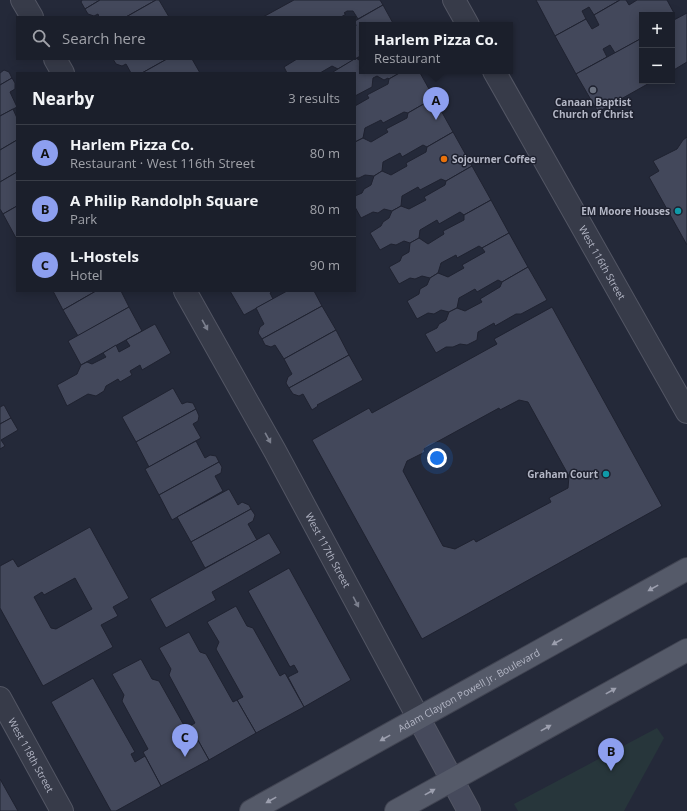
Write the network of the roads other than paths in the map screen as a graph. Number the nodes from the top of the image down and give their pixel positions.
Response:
1 (22, 0) edge
2 (454, 0) edge
3 (31, 16) edge
4 (466, 22) edge
5 (56, 60) edge
6 (62, 72) edge
7 (496, 74) edge
8 (187, 292) edge
9 (687, 412) edge
10 (687, 569) edge
11 (687, 650) edge
12 (0, 698) edge
13 (419, 719) junction
14 (452, 780) junction
15 (62, 811) edge
16 (251, 811) edge
17 (396, 811) edge
18 (469, 811) edge

1 - 3 street
2 - 4 street
5 - 6 street
7 - 9 street, West 116th Street
8 -> 13 street, West 117th Street
10 -> 13 main road, Adam Clayton Powell Jr. Boulevard
14 -> 11 main road
12 - 15 street, West 118th Street
13 - 14 main road, West 117th Street
13 -> 16 main road, Adam Clayton Powell Jr. Boulevard
17 -> 14 main road
14 - 18 main road, West 117th Street

